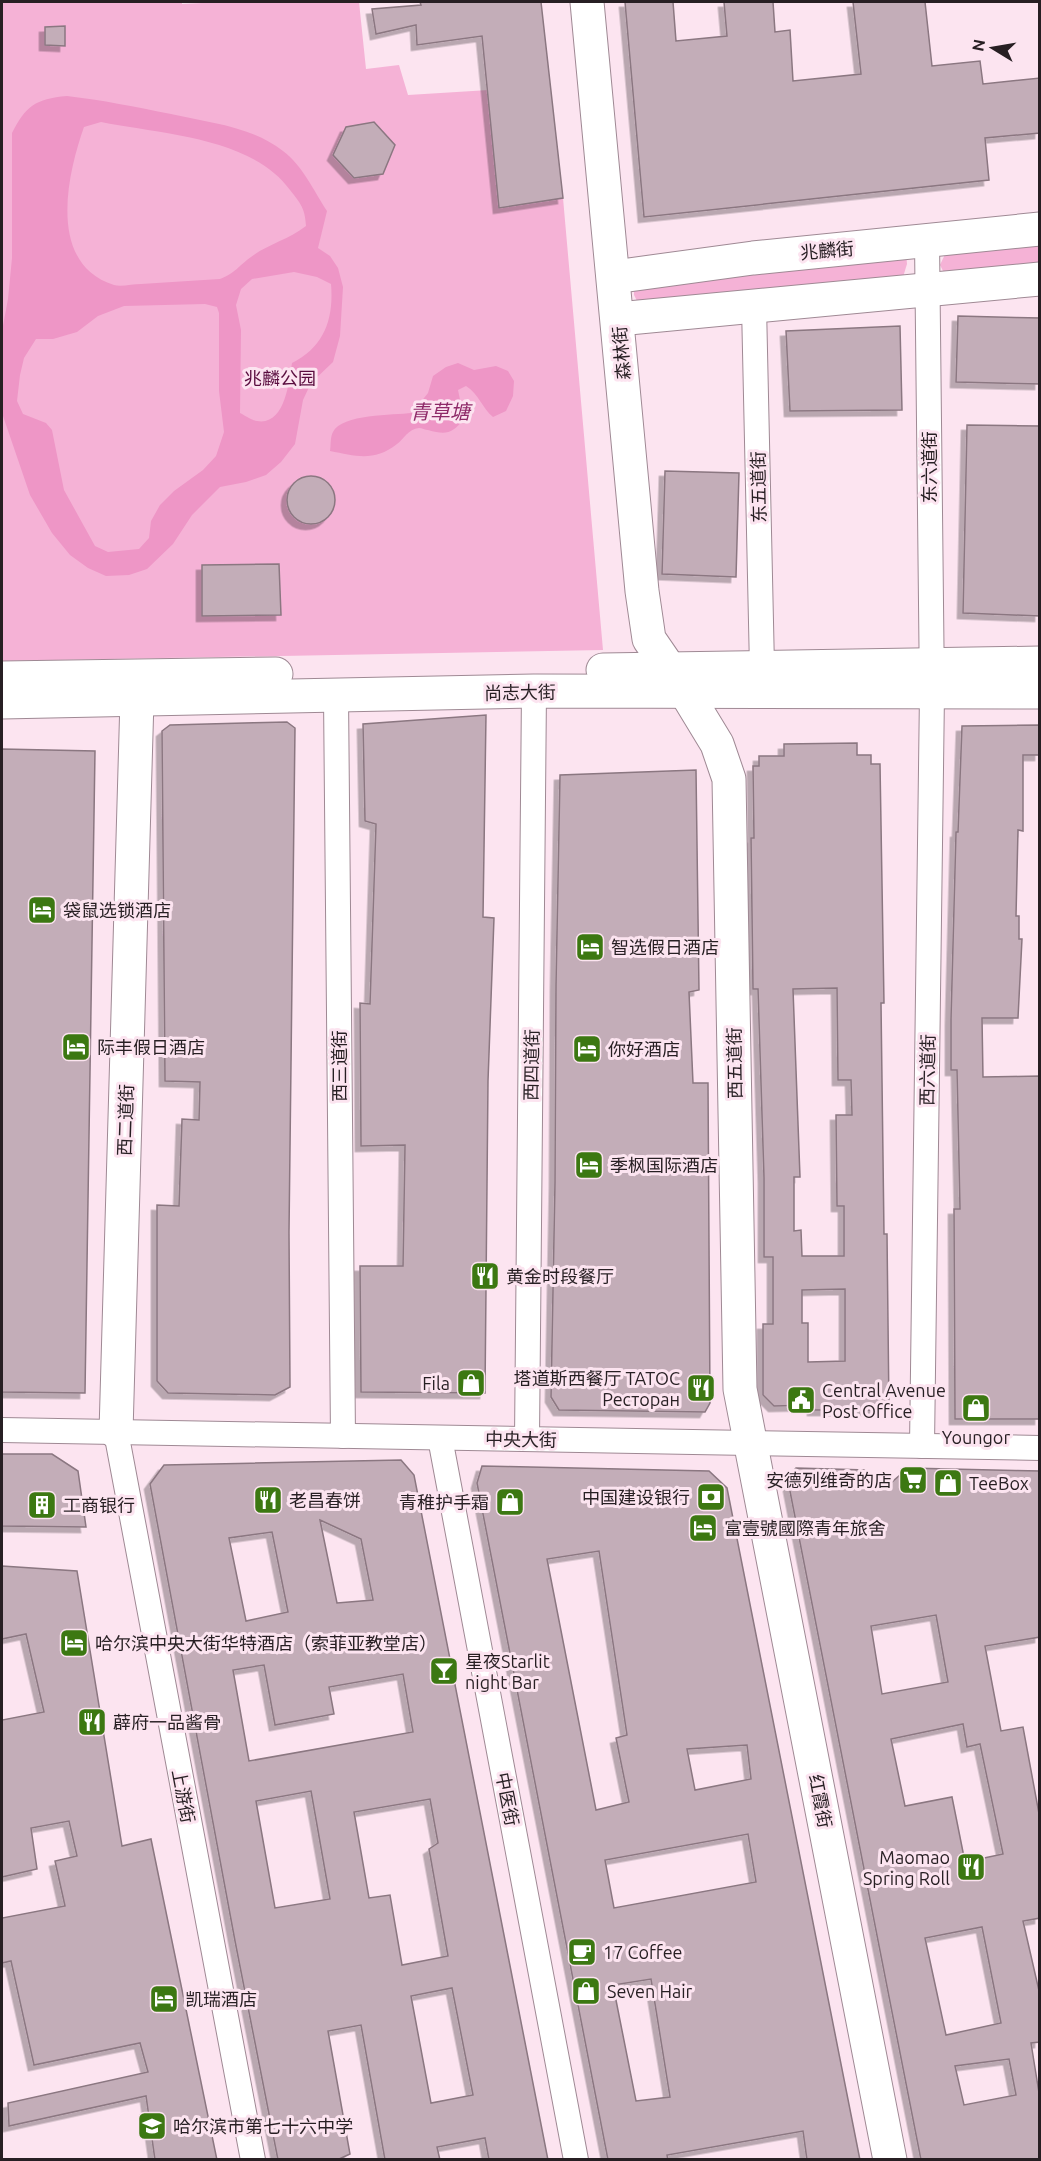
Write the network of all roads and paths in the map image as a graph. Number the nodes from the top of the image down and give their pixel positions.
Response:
1 (587, 2) edge
2 (1040, 229) edge
3 (927, 241) junction
4 (614, 277) junction
5 (1040, 279) edge
6 (928, 291) junction
7 (754, 306) junction
8 (618, 319) junction
9 (1040, 663) edge
10 (762, 667) junction
11 (2, 678) edge
12 (931, 679) junction
13 (677, 681) junction
14 (534, 691) junction
15 (1040, 692) edge
16 (336, 696) junction
17 (137, 699) junction
18 (2, 702) edge
19 (2, 1430) edge
20 (116, 1432) junction
21 (343, 1436) junction
22 (440, 1438) junction
23 (527, 1439) junction
24 (752, 1443) junction
25 (922, 1446) junction
26 (1040, 1448) edge
27 (253, 2160) edge
28 (576, 2160) edge
29 (890, 2160) edge

1 - 4 main road, 森林街
2 - 3 main road, 兆麟街
3 - 4 main road, 兆麟街
3 - 6 street, 东六道街
4 - 8 main road, 森林街
5 - 6 main road
6 - 7 main road
6 - 12 street, 东六道街
7 - 8 main road
7 - 10 street, 东五道街
8 - 13 main road, 森林街
9 - 12 main road, 尚志大街
10 - 12 main road, 尚志大街
10 - 13 main road, 尚志大街
11 - 13 main road, 尚志大街
12 - 13 main road, 尚志大街
12 - 15 main road, 尚志大街
12 - 25 street, 西六道街
13 - 14 main road, 尚志大街
13 - 24 main road, 西五道街
14 - 16 main road, 尚志大街
14 - 23 street, 西四道街
16 - 17 main road, 尚志大街
16 - 21 street, 西三道街
17 - 18 main road, 尚志大街
17 - 20 main road, 西二道街
19 - 20 street, 中央大街
20 - 21 street, 中央大街
20 - 27 street, 上游街
21 - 22 street, 中央大街
22 - 23 street, 中央大街
22 - 28 street, 中医街
23 - 24 street, 中央大街
24 - 25 street, 中央大街
24 - 29 main road, 红霞街
25 - 26 street, 中央大街

